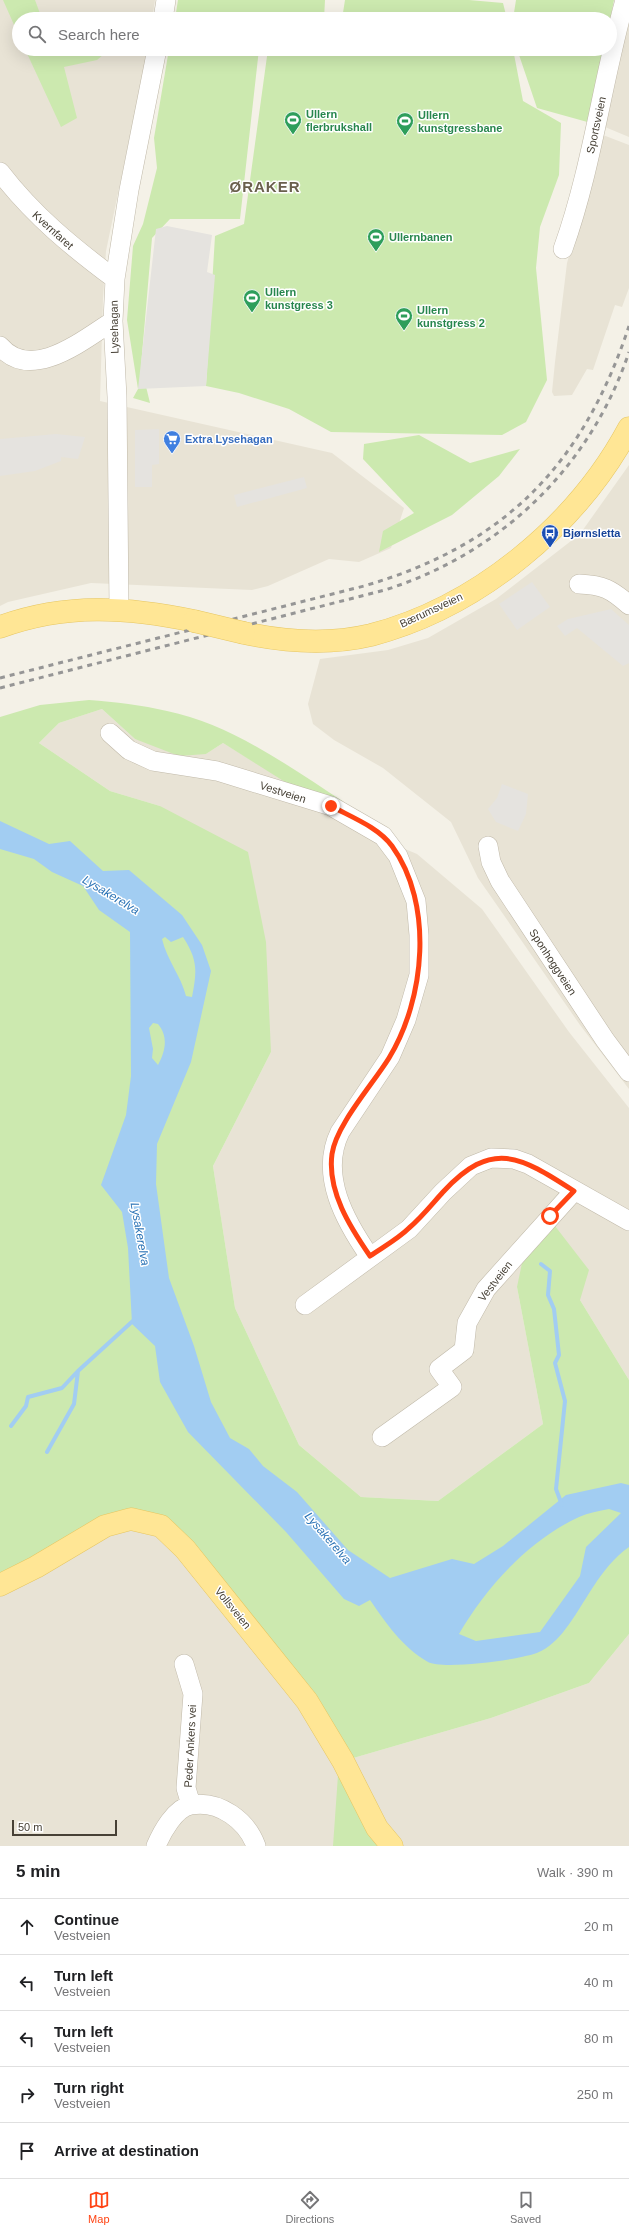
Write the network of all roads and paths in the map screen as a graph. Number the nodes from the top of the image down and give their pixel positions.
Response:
1 (166, 0) edge
2 (626, 0) edge
3 (164, 12) edge
4 (617, 29) edge
5 (156, 56) edge
6 (610, 56) edge
7 (0, 172) edge
8 (563, 249) dead end
9 (115, 279) junction
10 (112, 321) junction
11 (0, 346) edge
12 (629, 428) edge
13 (579, 584) dead end
14 (629, 606) edge
15 (119, 609) junction
16 (0, 627) edge
17 (110, 733) dead end
18 (488, 846) dead end
19 (629, 1072) edge
20 (574, 1191) junction
21 (629, 1221) edge
22 (370, 1256) junction
23 (304, 1305) dead end
24 (382, 1437) dead end
25 (0, 1585) edge
26 (184, 1664) dead end
27 (191, 1805) junction
28 (156, 1846) edge
29 (256, 1846) edge
30 (392, 1846) edge

1 - 3 street
2 - 4 street, Sportsveien
5 - 9 street, Lysehagan
6 - 8 street, Sportsveien
7 - 9 street, Kvernfaret
9 - 10 street, Lysehagan
10 - 11 street
10 - 15 street, Lysehagan
12 - 15 main road, Bærumsveien, bridge
13 - 14 street
15 - 16 main road, Bærumsveien
17 - 22 street, Vestveien
18 - 19 street, Sponhoggveien
20 - 21 street
20 - 22 street
20 - 24 street, Vestveien
22 - 23 street
25 - 30 main road, Vollsveien
26 - 27 street, Peder Ankers vei
27 - 28 street
27 - 29 street

